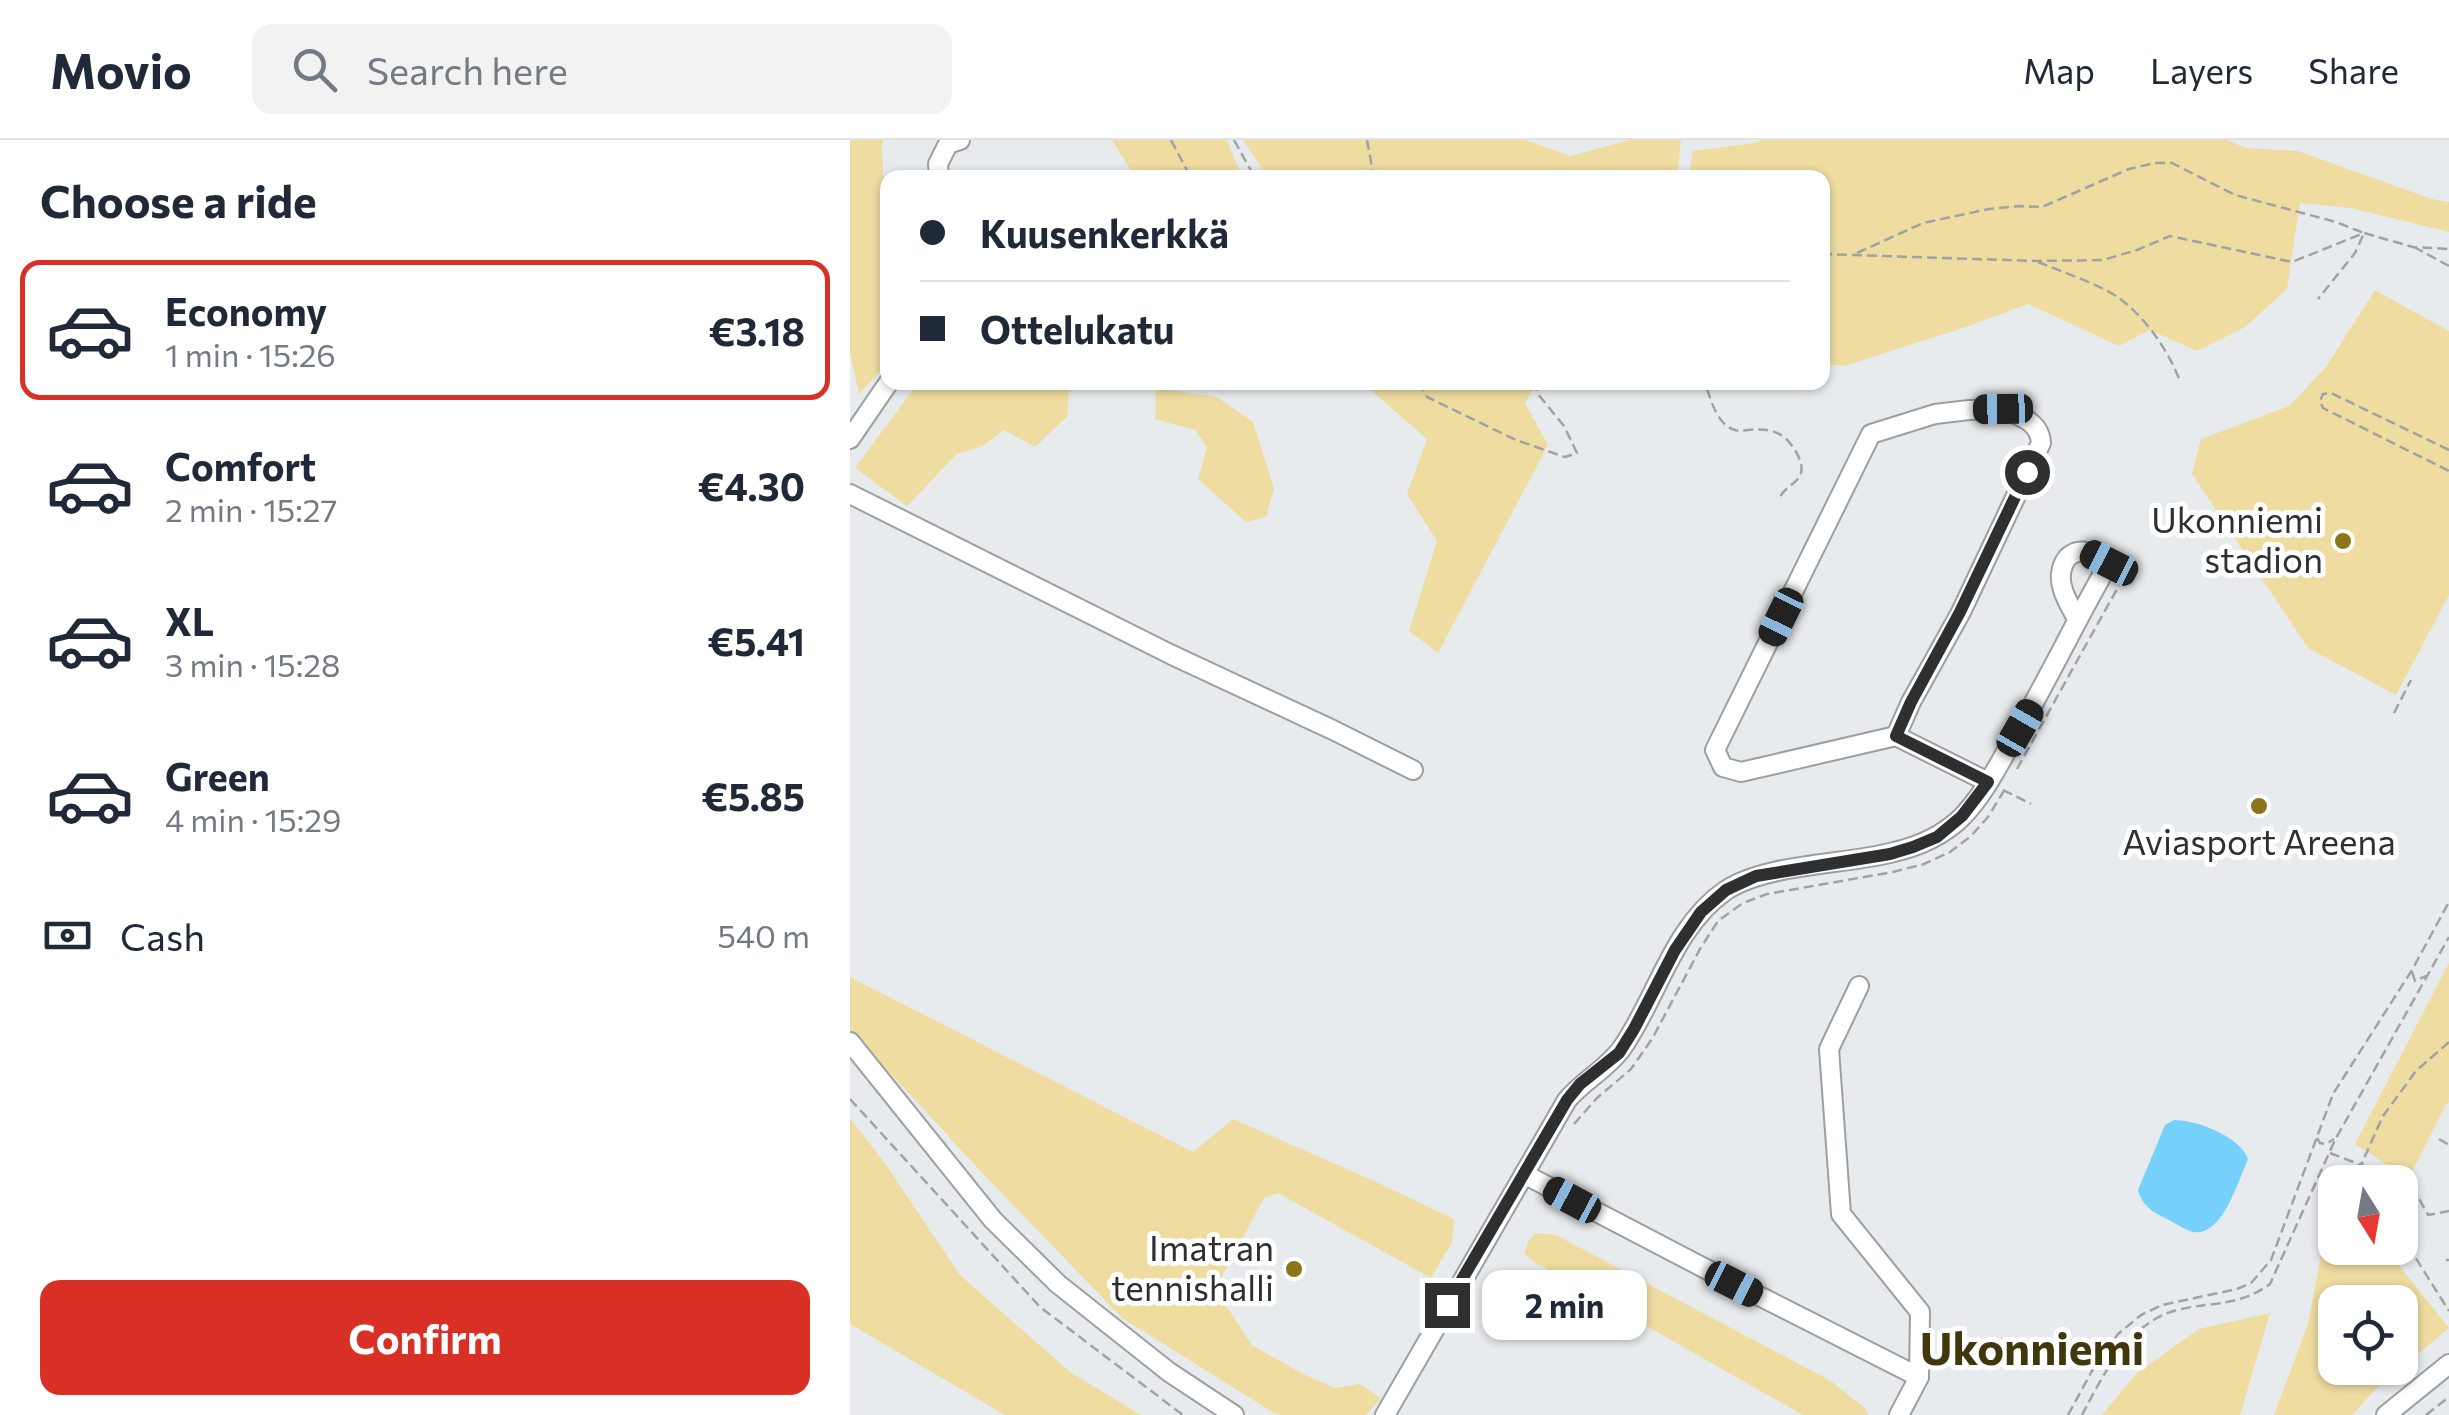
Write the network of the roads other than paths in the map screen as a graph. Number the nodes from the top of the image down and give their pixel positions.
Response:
1 (960, 140) edge
2 (938, 170) edge
3 (884, 390) edge
4 (850, 439) edge
5 (850, 494) edge
6 (2077, 619) dead end
7 (1896, 736) junction
8 (1413, 770) dead end
9 (1996, 786) junction
10 (1859, 986) dead end
11 (850, 1042) edge
12 (1524, 1174) junction
13 (2449, 1364) edge
14 (1919, 1377) junction
15 (1234, 1415) edge
16 (1385, 1415) edge
17 (1899, 1415) edge
18 (2386, 1415) edge

1 - 2 street
3 - 4 street
5 - 8 street
6 - 9 street
7 - 7 street
7 - 9 street
9 - 12 street
10 - 14 street
11 - 15 street
12 - 14 street
12 - 16 street
13 - 18 street
14 - 17 street

